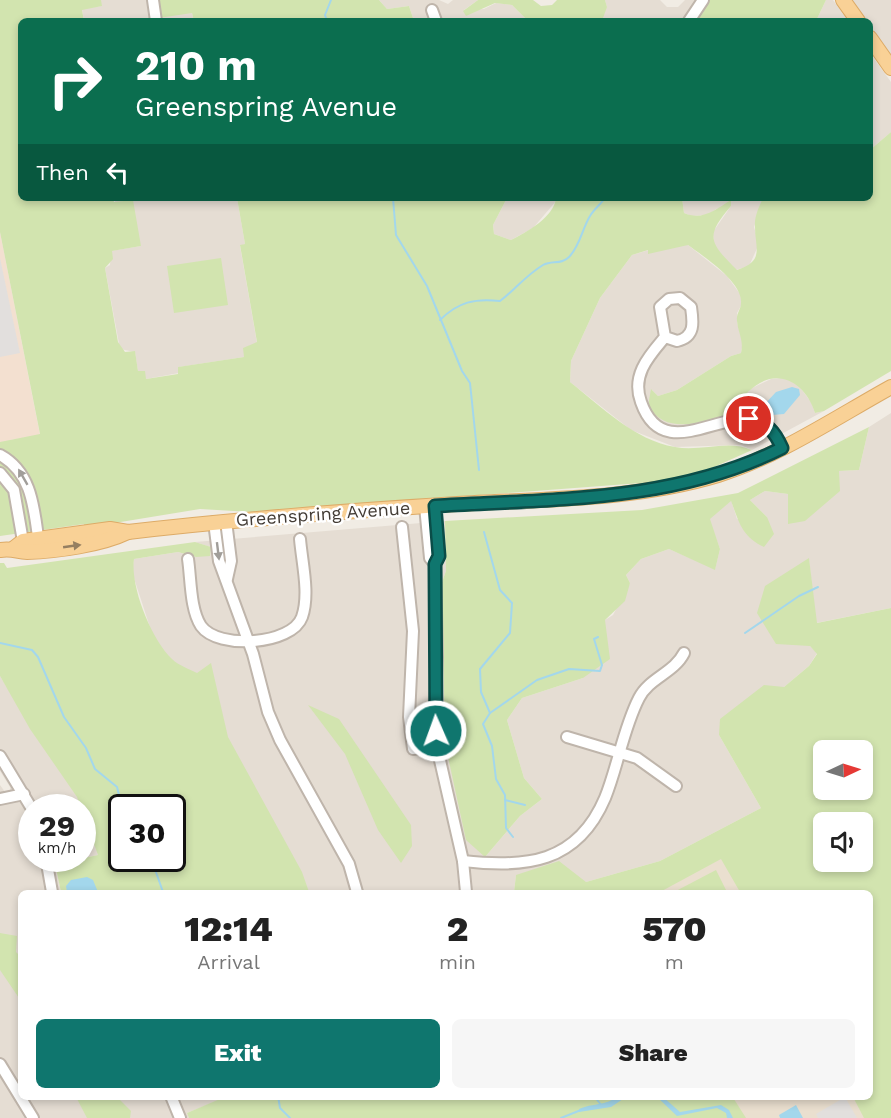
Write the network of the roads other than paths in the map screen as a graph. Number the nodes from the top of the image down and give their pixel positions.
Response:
1 (153, 0) edge
2 (702, 0) edge
3 (843, 0) edge
4 (156, 18) edge
5 (691, 18) edge
6 (856, 18) edge
7 (873, 42) edge
8 (891, 68) edge
9 (665, 337) dead end
10 (891, 387) edge
11 (782, 448) junction
12 (0, 454) edge
13 (0, 473) edge
14 (430, 506) junction
15 (220, 522) junction
16 (402, 526) dead end
17 (300, 539) dead end
18 (39, 545) junction
19 (21, 547) junction
20 (0, 550) edge
21 (188, 559) dead end
22 (434, 612) junction
23 (412, 614) junction
24 (248, 640) junction
25 (684, 653) dead end
26 (567, 737) dead end
27 (438, 746) junction
28 (620, 752) junction
29 (0, 756) edge
30 (676, 786) dead end
31 (24, 794) edge
32 (18, 795) edge
33 (0, 799) edge
34 (463, 861) junction
35 (48, 872) edge
36 (52, 890) edge
37 (356, 890) edge
38 (466, 890) edge
39 (0, 1064) edge
40 (18, 1093) edge
41 (22, 1100) edge
42 (173, 1100) edge
43 (33, 1118) edge
44 (180, 1118) edge

1 - 4 street
2 - 5 street
3 - 6 main road
7 - 8 main road
9 - 11 street
10 - 11 main road, Greenspring Avenue
11 - 14 main road, Greenspring Avenue
18 -> 12 street
13 - 19 street
14 - 15 main road, Greenspring Avenue
14 - 22 street
15 - 18 main road, Greenspring Avenue
15 - 24 street
16 - 23 street
17 - 24 street
18 - 19 main road, Greenspring Avenue
19 - 20 main road, Greenspring Avenue
21 - 24 street
22 - 23 street
22 - 27 street
23 - 27 street
24 - 37 street
25 - 28 street
26 - 28 street
27 - 34 street
28 - 30 street
28 - 34 street
29 - 31 street
32 - 33 street
34 - 38 street
35 - 36 street
39 - 40 street
41 - 43 street
42 - 44 street

